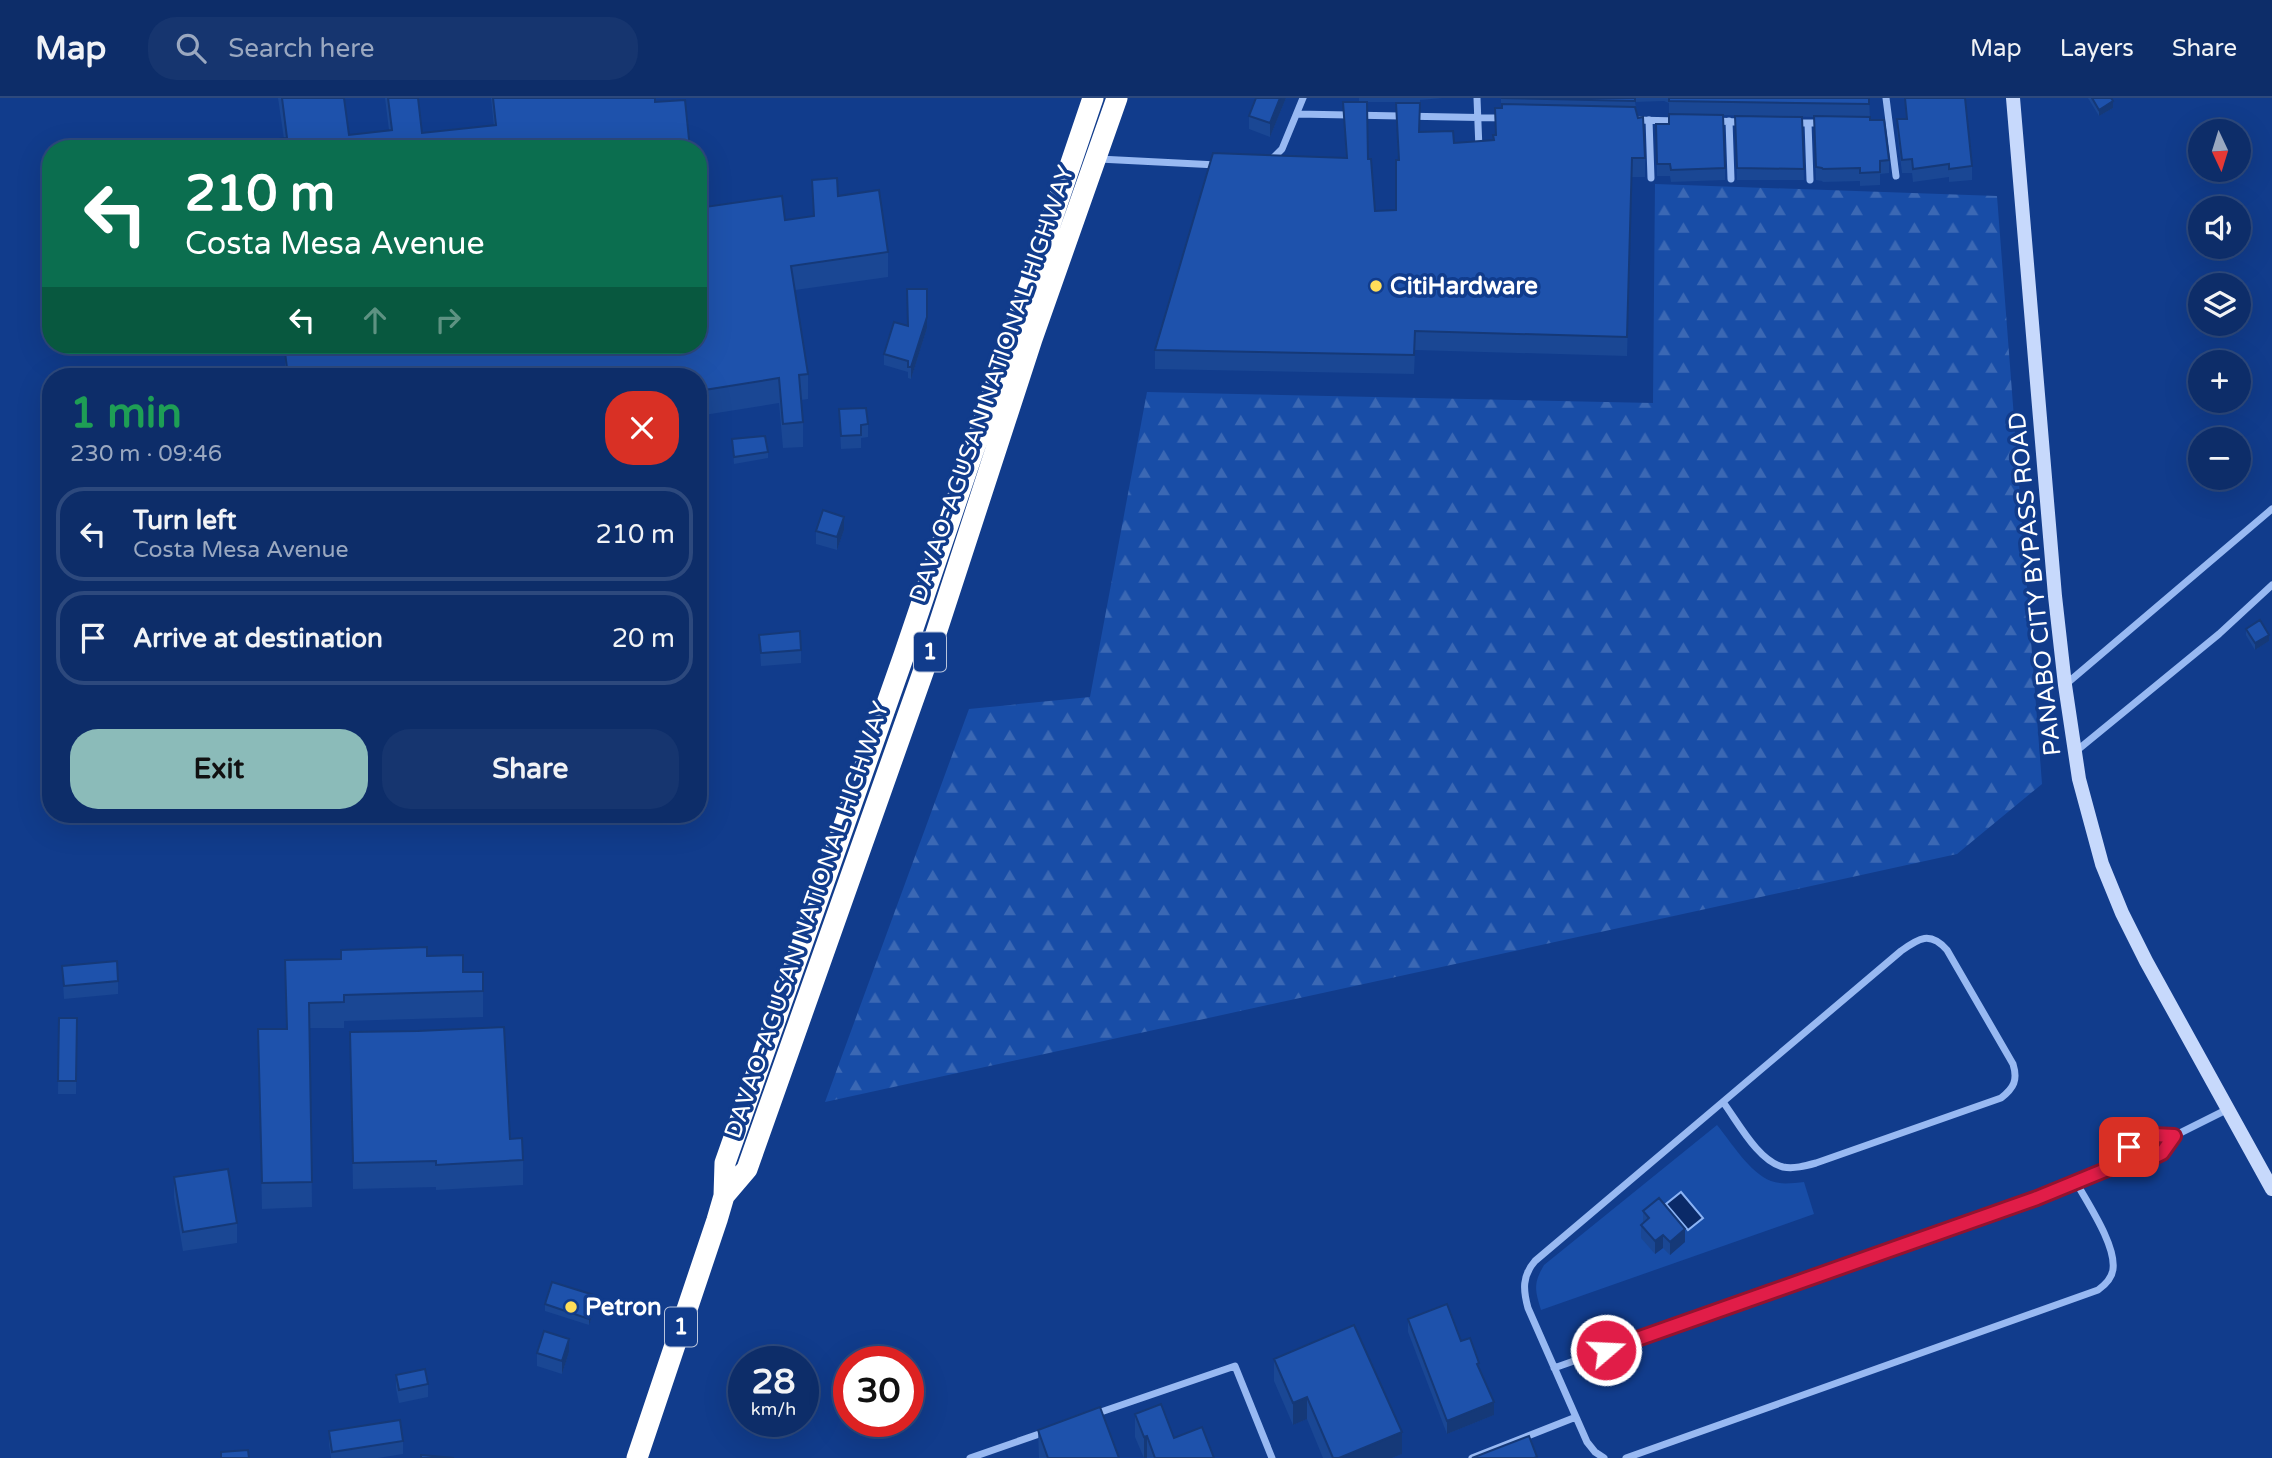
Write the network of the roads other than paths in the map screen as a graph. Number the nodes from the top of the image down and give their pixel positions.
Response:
1 (1093, 98) edge
2 (1117, 98) edge
3 (1303, 98) edge
4 (1477, 98) edge
5 (1886, 98) edge
6 (2013, 98) edge
7 (1297, 114) junction
8 (1477, 117) junction
9 (1517, 118) edge
10 (1623, 120) edge
11 (1649, 120) junction
12 (1689, 121) edge
13 (1702, 121) edge
14 (1729, 121) junction
15 (1755, 122) edge
16 (1782, 122) edge
17 (1808, 123) junction
18 (1835, 123) edge
19 (1876, 124) edge
20 (1889, 124) junction
21 (1479, 150) edge
22 (1096, 159) junction
23 (1260, 164) edge
24 (1224, 165) edge
25 (1896, 176) dead end
26 (1651, 178) dead end
27 (1731, 179) dead end
28 (1810, 180) dead end
29 (2272, 509) edge
30 (2272, 585) edge
31 (904, 655) junction
32 (926, 664) junction
33 (2065, 685) junction
34 (2075, 752) junction
35 (1723, 1102) junction
36 (2228, 1109) junction
37 (2174, 1136) junction
38 (2115, 1166) junction
39 (2076, 1182) junction
40 (2272, 1189) edge
41 (724, 1196) junction
42 (1554, 1368) junction
43 (1576, 1417) junction
44 (1085, 1418) edge
45 (1047, 1431) edge
46 (637, 1458) edge
47 (970, 1458) edge
48 (1272, 1458) edge
49 (1472, 1458) edge
50 (1604, 1458) edge
51 (1626, 1458) edge

1 - 31 highway, DAVAO-AGUSAN NATIONAL HIGHWAY / 1
2 - 22 highway, DAVAO-AGUSAN NATIONAL HIGHWAY / 1
3 - 7 street
4 - 8 street
5 - 20 street
6 - 33 main road, PANABO CITY BYPASS ROAD
7 - 8 street
7 - 23 street
8 - 9 street
8 - 21 street
10 - 11 street
11 - 12 street
11 - 26 street
13 - 14 street
14 - 15 street
14 - 27 street
16 - 17 street
17 - 18 street
17 - 28 street
19 - 20 street
20 - 25 street
22 - 24 street
22 - 32 highway, DAVAO-AGUSAN NATIONAL HIGHWAY / 1
29 - 33 street
30 - 34 street
31 - 32 highway
31 - 41 highway, DAVAO-AGUSAN NATIONAL HIGHWAY / 1
32 - 41 highway, DAVAO-AGUSAN NATIONAL HIGHWAY / 1
33 - 34 main road, PANABO CITY BYPASS ROAD
34 - 36 main road, PANABO CITY BYPASS ROAD
35 - 35 street
35 - 42 street
36 - 37 street
36 - 40 main road, PANABO CITY BYPASS ROAD
37 - 38 street
37 - 38 street
38 - 39 street
39 - 42 street
39 - 51 street
41 - 46 highway, DAVAO-AGUSAN NATIONAL HIGHWAY / 1
42 - 43 street
43 - 49 street
43 - 50 street
44 - 48 street
45 - 47 street

